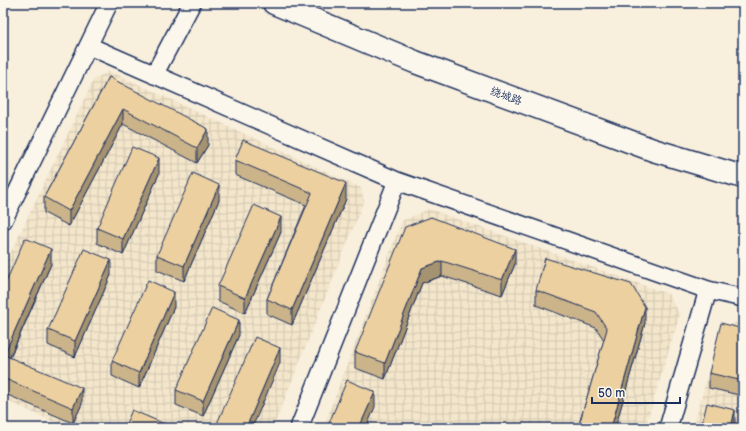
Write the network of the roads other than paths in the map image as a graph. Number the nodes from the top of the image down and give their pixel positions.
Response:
1 (109, 3) edge
2 (192, 3) edge
3 (274, 3) edge
4 (89, 46) junction
5 (154, 75) junction
6 (743, 177) edge
7 (396, 181) junction
8 (3, 221) edge
9 (708, 290) junction
10 (743, 298) edge
11 (299, 428) edge
12 (668, 428) edge

1 - 4 street
2 - 5 street
3 - 6 highway, 绕城路
4 - 5 street
4 - 8 street
5 - 7 street
7 - 9 street
7 - 11 street
9 - 10 street
9 - 12 street

